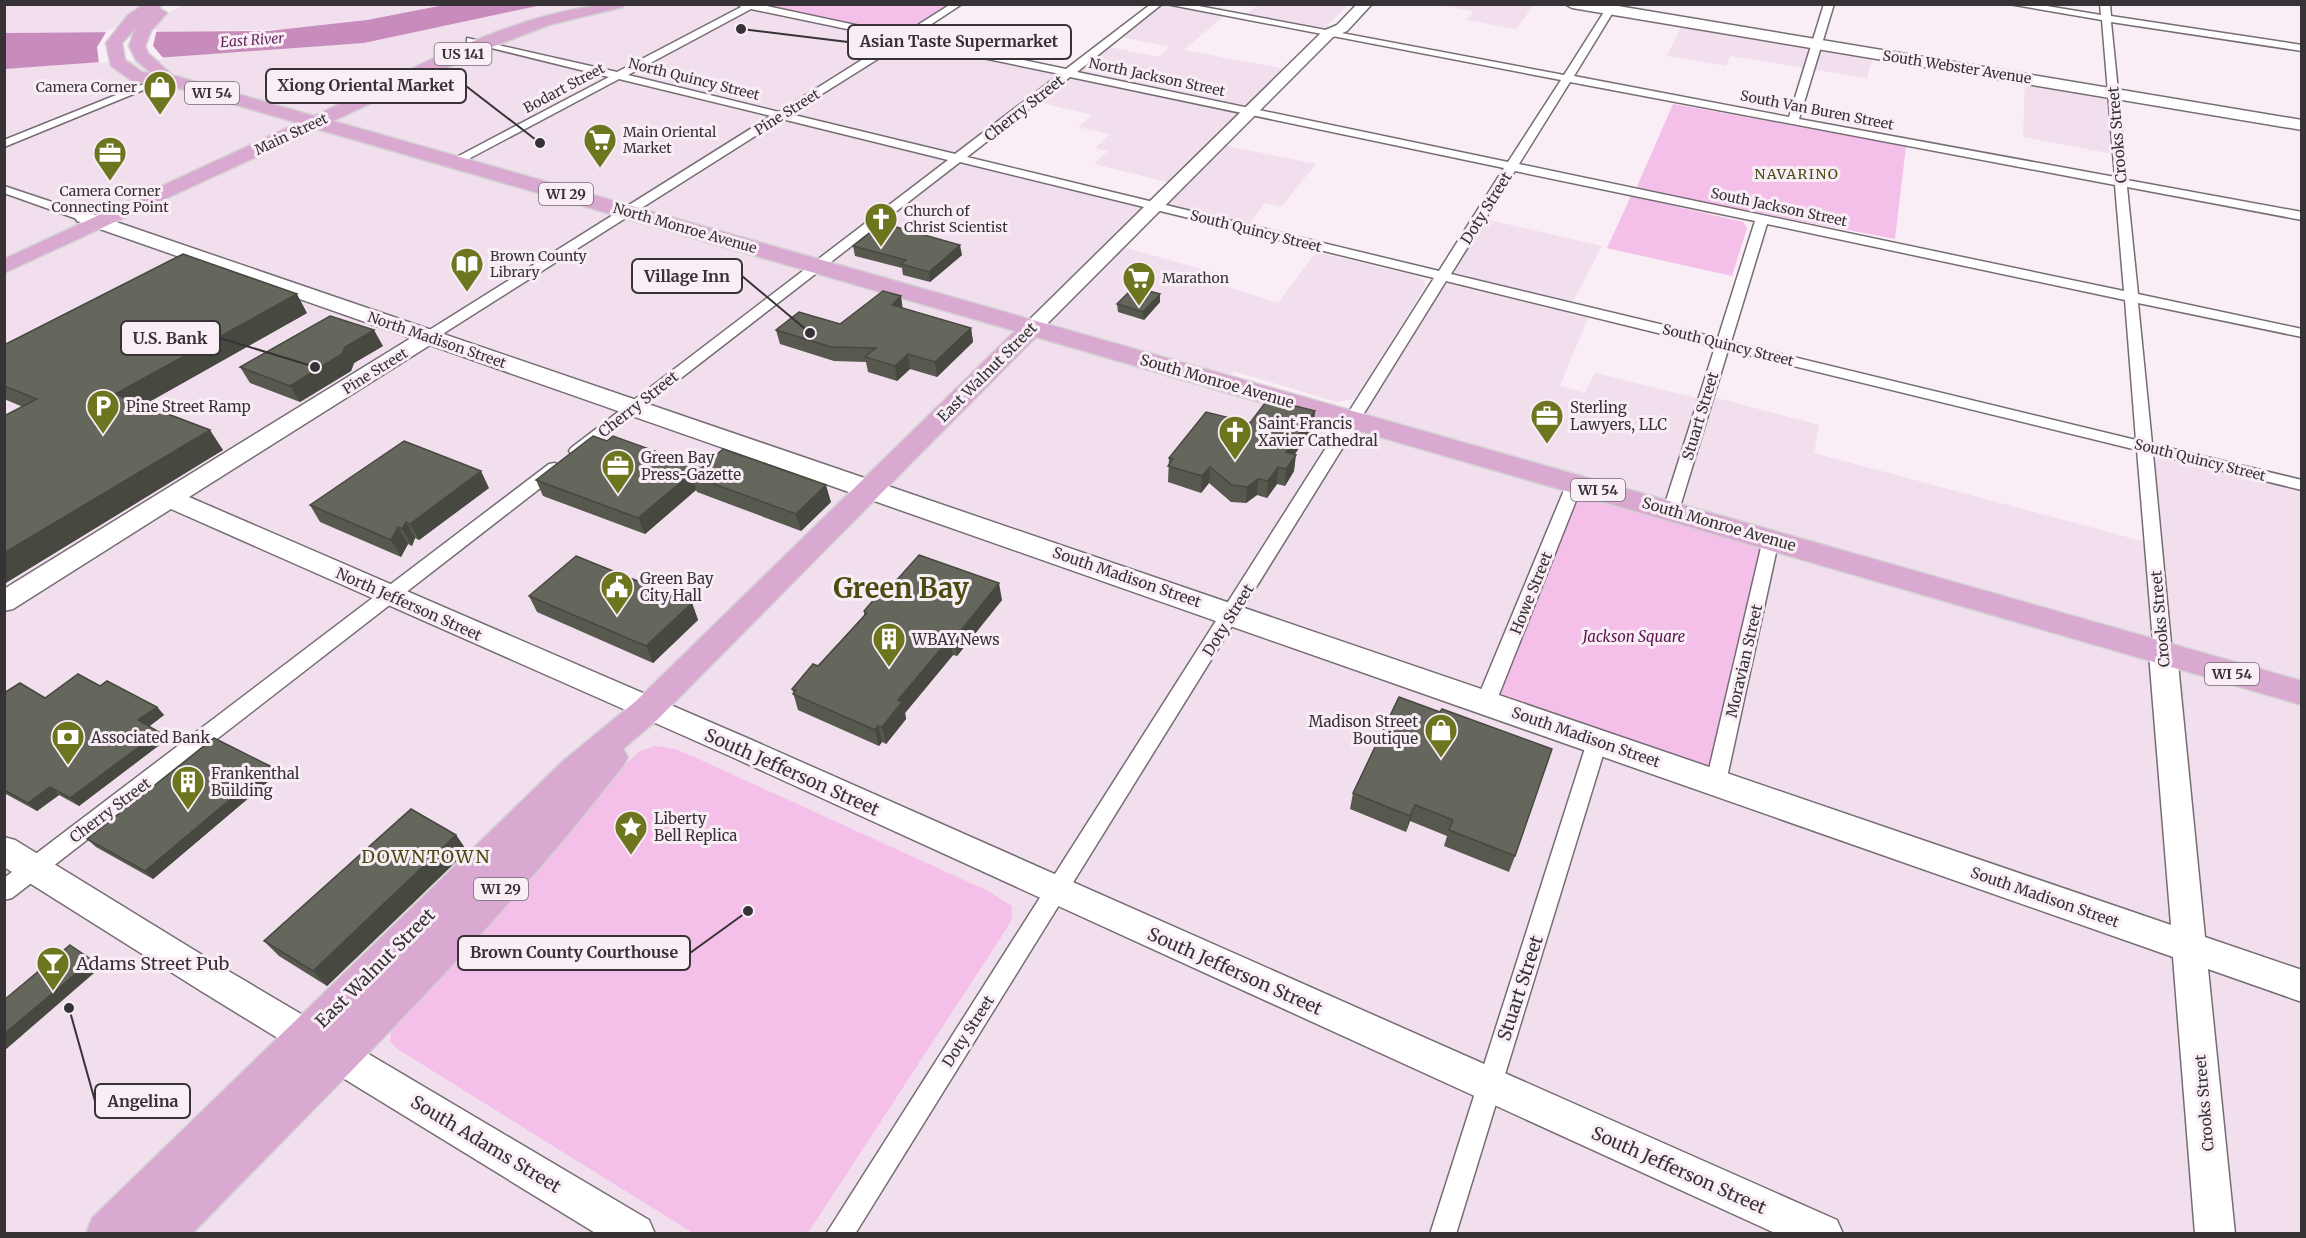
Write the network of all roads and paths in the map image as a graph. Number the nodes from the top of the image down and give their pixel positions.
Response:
1 (155, 4) edge
2 (173, 4) edge
3 (591, 4) edge
4 (617, 4) edge
5 (958, 4) edge
6 (1158, 4) edge
7 (1170, 4) edge
8 (1348, 4) edge
9 (1365, 4) edge
10 (1572, 4) edge
11 (1829, 4) edge
12 (2013, 4) edge
13 (745, 5) edge
14 (1609, 6) edge
15 (2106, 12) edge
16 (1328, 34) junction
17 (905, 38) junction
18 (478, 42) junction
19 (1817, 43) junction
20 (2301, 48) edge
21 (1070, 72) junction
22 (619, 76) junction
23 (1568, 79) junction
24 (165, 80) junction
25 (2113, 93) junction
26 (258, 106) junction
27 (1251, 111) junction
28 (782, 115) junction
29 (308, 120) junction
30 (1793, 121) junction
31 (2301, 125) edge
32 (4, 144) edge
33 (240, 145) junction
34 (958, 158) junction
35 (455, 162) junction
36 (1513, 166) junction
37 (2121, 182) junction
38 (4, 189) edge
39 (1155, 206) junction
40 (628, 212) junction
41 (2301, 216) edge
42 (1762, 219) junction
43 (91, 220) junction
44 (4, 253) edge
45 (818, 266) junction
46 (4, 267) edge
47 (1444, 276) junction
48 (2132, 297) junction
49 (1032, 328) junction
50 (2301, 333) edge
51 (428, 337) junction
52 (1722, 344) junction
53 (632, 408) junction
54 (1354, 420) junction
55 (2145, 447) junction
56 (1575, 483) junction
57 (2301, 485) edge
58 (871, 488) junction
59 (171, 499) junction
60 (1671, 510) junction
61 (1771, 539) junction
62 (390, 595) junction
63 (4, 602) edge
64 (1232, 614) junction
65 (2163, 654) junction
66 (2301, 693) edge
67 (1486, 702) junction
68 (647, 710) junction
69 (1597, 742) junction
70 (1716, 782) junction
71 (4, 850) edge
72 (33, 869) junction
73 (4, 891) edge
74 (1057, 891) junction
75 (2191, 948) junction
76 (2301, 986) edge
77 (322, 1045) junction
78 (1489, 1086) junction
79 (108, 1233) edge
80 (161, 1233) edge
81 (635, 1233) edge
82 (839, 1233) edge
83 (1443, 1233) edge
84 (1822, 1233) edge
85 (2215, 1233) edge

1 - 24 main road, WI 54
2 - 24 main road, WI 54
3 - 18 main road, Main Street / US 141
4 - 18 main road, Main Street / US 141
5 - 17 street, Pine Street
6 - 21 street, Cherry Street
7 - 16 street, South Van Buren Street
8 - 16 main road, East Walnut Street
9 - 16 main road, East Walnut Street
10 - 14 main road, South Webster Avenue
11 - 19 street
12 - 15 street
13 - 17 street, North Jackson Street
13 - 22 street, Bodart Street
14 - 19 main road, South Webster Avenue
14 - 23 street, Doty Street
15 - 20 street
15 - 25 street, Crooks Street
16 - 23 street, South Van Buren Street
16 - 27 main road, East Walnut Street
17 - 21 street, North Jackson Street
17 - 28 street, Pine Street
18 - 22 street, North Quincy Street
18 - 29 main road, Main Street / US 141
19 - 25 main road, South Webster Avenue
19 - 30 street
21 - 27 street, North Jackson Street
21 - 34 street, Cherry Street
22 - 28 street, North Quincy Street
22 - 35 street, Bodart Street
23 - 30 street, South Van Buren Street
23 - 36 street, Doty Street
24 - 26 main road, North Monroe Avenue / WI 54
24 - 32 street
25 - 31 main road, South Webster Avenue
25 - 37 street, Crooks Street
26 - 29 main road, North Monroe Avenue / WI 54
26 - 33 main road
27 - 36 street, South Jackson Street
27 - 39 main road, East Walnut Street
28 - 34 street, North Quincy Street
28 - 40 street, Pine Street
29 - 33 main road, Main Street / US 141
29 - 35 main road, North Monroe Avenue / WI 29
29 - 43 main road, Main Street / US 141
30 - 37 street, South Van Buren Street
33 - 43 main road, Main Street / US 141
34 - 39 street, North Quincy Street
34 - 45 street, Cherry Street
35 - 40 main road, North Monroe Avenue / WI 29
36 - 42 street, South Jackson Street
36 - 47 street, Doty Street
37 - 41 street, South Van Buren Street
37 - 48 street, Crooks Street
38 - 43 street, North Madison Street
39 - 47 street, South Quincy Street
39 - 49 main road, East Walnut Street
40 - 45 main road, North Monroe Avenue / WI 29
40 - 51 street, Pine Street
42 - 48 street, South Jackson Street
42 - 52 street, Stuart Street
43 - 44 main road, Main Street / US 141
43 - 46 main road, Main Street / US 141
43 - 51 main road, North Madison Street
45 - 49 main road, North Monroe Avenue / WI 29
45 - 53 street, Cherry Street
47 - 52 street, South Quincy Street
47 - 54 street, Doty Street
48 - 50 street, South Jackson Street
48 - 55 street, Crooks Street
49 - 54 main road, South Monroe Avenue / WI 54
49 - 58 main road, East Walnut Street / WI 29
51 - 53 main road, North Madison Street
51 - 59 main road, Pine Street
52 - 55 street, South Quincy Street
52 - 60 street, Stuart Street
53 - 58 main road, North Madison Street
53 - 62 street, Cherry Street
54 - 56 main road, South Monroe Avenue / WI 54
54 - 64 street, Doty Street
55 - 57 street, South Quincy Street
55 - 65 street, Crooks Street
56 - 60 main road, South Monroe Avenue / WI 54
56 - 67 street, Howe Street
58 - 64 main road, South Madison Street
58 - 68 main road, East Walnut Street / WI 29
59 - 62 main road, North Jefferson Street
59 - 63 main road, Pine Street
60 - 61 main road, South Monroe Avenue / WI 54
61 - 65 main road, South Monroe Avenue / WI 54
61 - 70 street, Moravian Street
62 - 68 main road, North Jefferson Street
62 - 72 street, Cherry Street
64 - 67 main road, South Madison Street
64 - 74 street, Doty Street
65 - 66 main road, South Monroe Avenue / WI 54
65 - 75 main road, Crooks Street
67 - 69 main road, South Madison Street
68 - 74 main road, South Jefferson Street
68 - 77 main road, East Walnut Street / WI 29
69 - 70 main road, South Madison Street
69 - 78 street, Stuart Street
70 - 75 main road, South Madison Street
71 - 72 main road, South Adams Street
72 - 73 street, Cherry Street
72 - 77 main road, South Adams Street
74 - 78 main road, South Jefferson Street
74 - 82 street, Doty Street
75 - 76 main road, South Madison Street
75 - 85 main road, Crooks Street
77 - 79 main road, East Walnut Street / WI 29
77 - 80 main road, East Walnut Street / WI 29
77 - 81 main road, South Adams Street
78 - 83 street, Stuart Street
78 - 84 main road, South Jefferson Street

